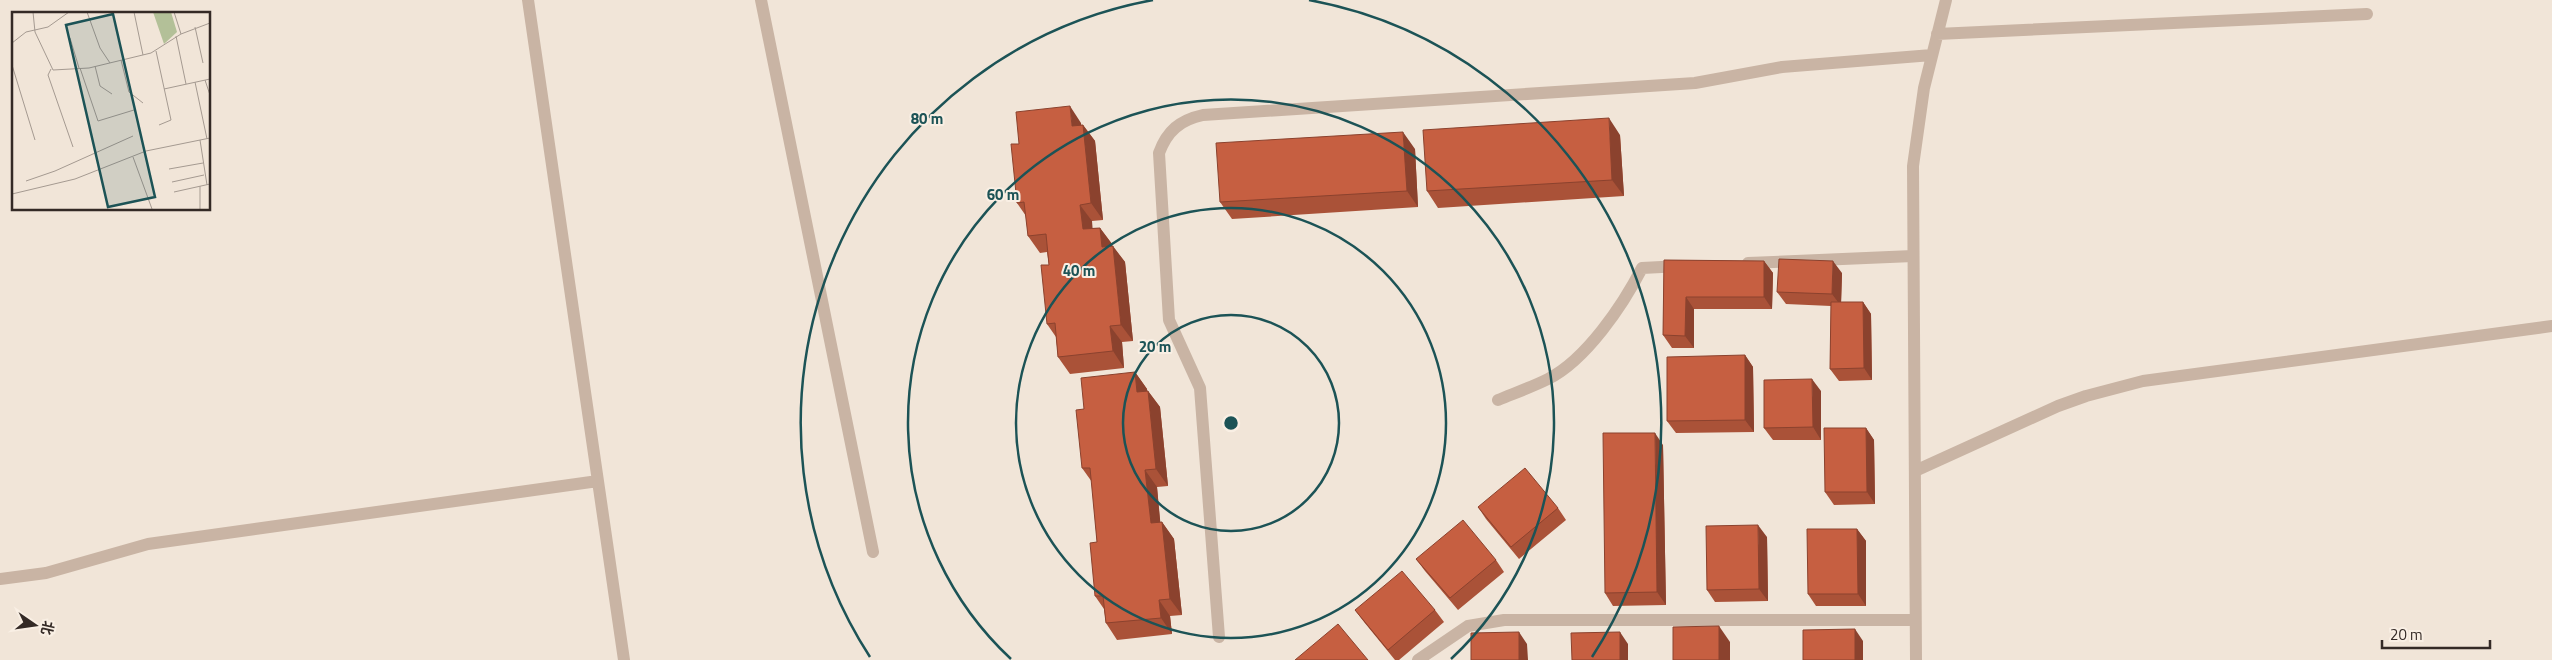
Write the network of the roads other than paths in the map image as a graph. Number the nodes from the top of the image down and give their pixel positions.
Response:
1 (528, 0) edge
2 (761, 0) edge
3 (1946, 0) edge
4 (2367, 14) dead end
5 (1938, 34) junction
6 (1932, 55) junction
7 (1913, 256) junction
8 (1739, 264) edge
9 (1690, 266) edge
10 (2552, 326) edge
11 (1498, 400) dead end
12 (1915, 471) junction
13 (598, 481) junction
14 (873, 552) dead end
15 (0, 578) edge
16 (1915, 620) junction
17 (1219, 637) dead end
18 (624, 660) edge
19 (1418, 660) edge
20 (1916, 660) edge

1 - 13 street
2 - 14 street
3 - 5 street
4 - 5 street
5 - 6 street
6 - 7 street
6 - 17 street
7 - 8 street
7 - 12 street
9 - 11 street
10 - 12 street
12 - 16 street
13 - 15 street
13 - 18 street
16 - 19 street
16 - 20 street

